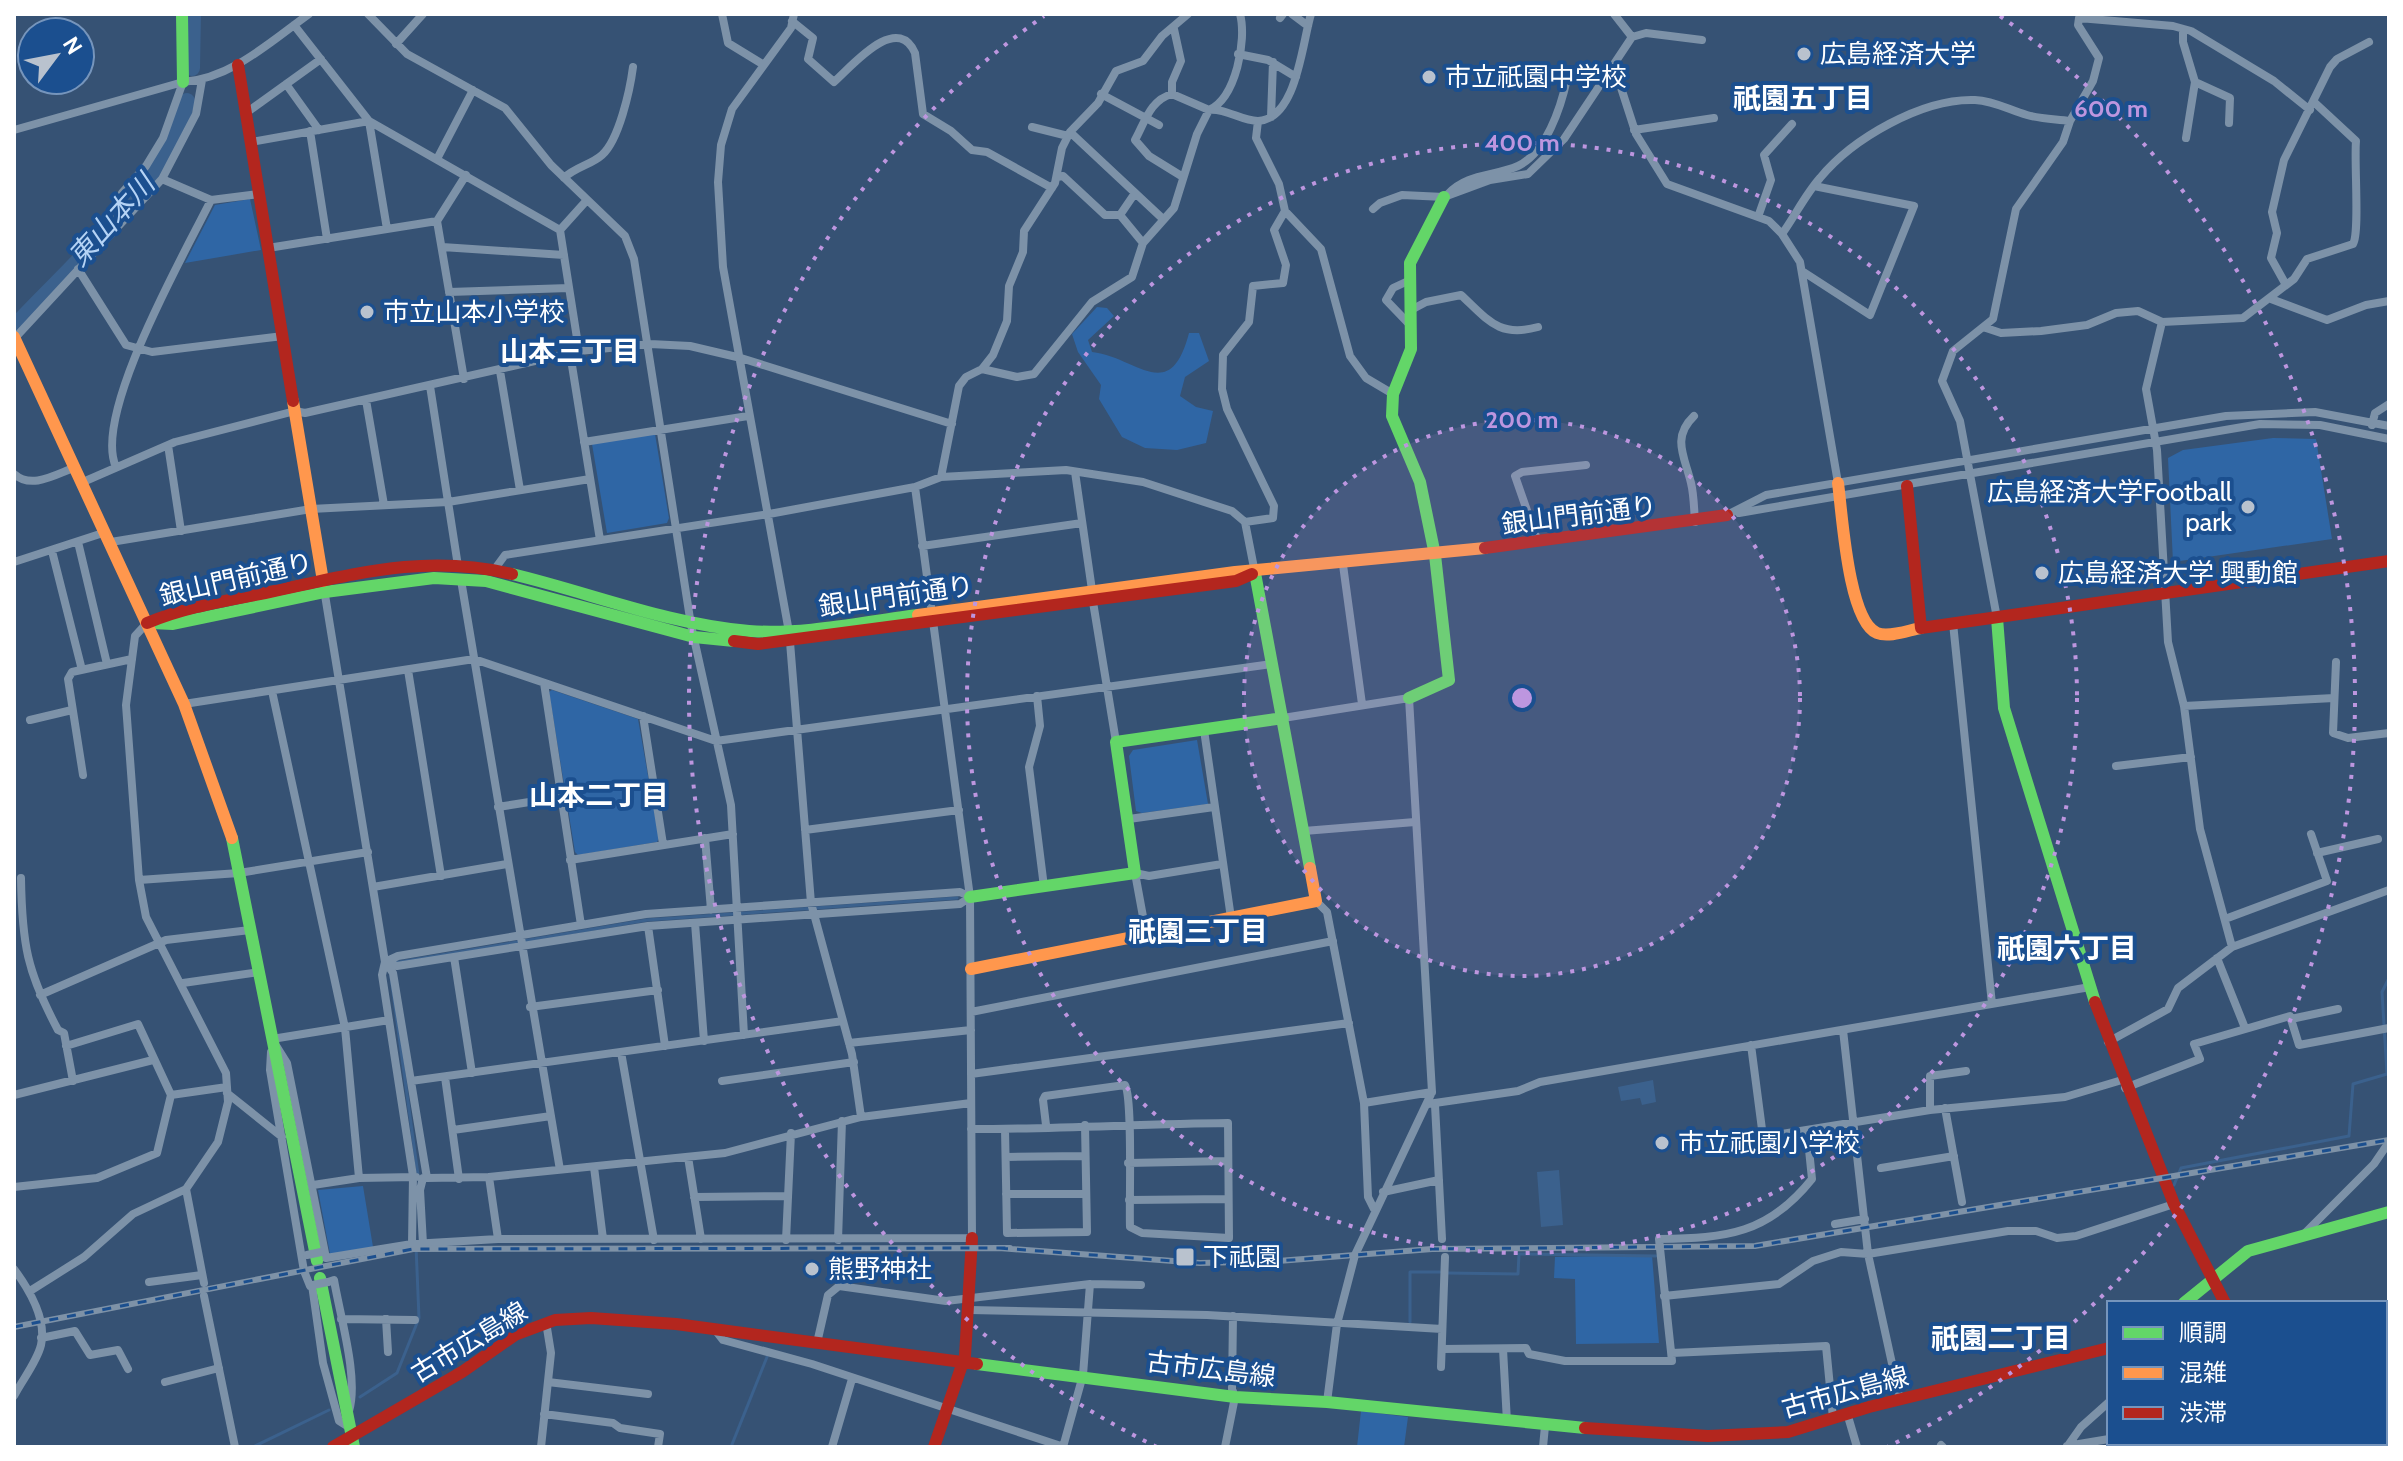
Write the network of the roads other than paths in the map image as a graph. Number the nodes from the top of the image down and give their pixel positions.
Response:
1 (182, 14) edge
2 (309, 14) edge
3 (368, 14) edge
4 (423, 14) edge
5 (722, 14) edge
6 (1188, 14) edge
7 (1240, 14) edge
8 (1292, 14) edge
9 (1311, 14) edge
10 (1614, 14) edge
11 (793, 18) edge
12 (294, 25) junction
13 (1308, 26) junction
14 (1174, 29) junction
15 (2183, 29) junction
16 (1632, 37) junction
17 (1702, 40) dead end
18 (2369, 42) dead end
19 (396, 44) junction
20 (1238, 54) junction
21 (321, 59) junction
22 (1273, 62) junction
23 (238, 65) junction
24 (764, 65) junction
25 (1614, 66) junction
26 (633, 67) dead end
27 (1296, 77) junction
28 (1567, 79) dead end
29 (202, 80) junction
30 (183, 82) junction
31 (2195, 82) junction
32 (286, 84) junction
33 (473, 90) junction
34 (1101, 94) junction
35 (1172, 94) junction
36 (2313, 107) junction
37 (1209, 110) junction
38 (246, 113) junction
39 (1271, 117) junction
40 (1714, 118) dead end
41 (1146, 120) junction
42 (369, 121) junction
43 (1258, 121) junction
44 (2070, 121) junction
45 (2229, 123) dead end
46 (1792, 124) dead end
47 (1159, 125) dead end
48 (1032, 127) dead end
49 (14, 130) edge
50 (1634, 130) junction
51 (314, 131) junction
52 (1069, 134) junction
53 (2186, 138) dead end
54 (251, 142) junction
55 (437, 159) junction
56 (466, 175) junction
57 (1057, 177) junction
58 (1183, 177) junction
59 (564, 178) junction
60 (162, 179) junction
61 (1814, 186) junction
62 (1052, 188) junction
63 (122, 193) dead end
64 (1135, 193) junction
65 (259, 194) junction
66 (1444, 197) junction
67 (211, 200) junction
68 (587, 200) junction
69 (1373, 209) dead end
70 (1285, 211) junction
71 (1120, 215) junction
72 (1758, 217) junction
73 (1163, 219) junction
74 (437, 221) junction
75 (387, 229) junction
76 (560, 230) junction
77 (1782, 234) junction
78 (327, 239) junction
79 (1143, 243) junction
80 (442, 247) junction
81 (268, 248) junction
82 (564, 255) junction
83 (78, 269) junction
84 (1802, 271) junction
85 (1408, 281) junction
86 (2286, 285) junction
87 (569, 288) junction
88 (449, 292) junction
89 (2271, 299) junction
90 (2389, 301) edge
91 (1411, 310) junction
92 (2162, 322) junction
93 (1538, 327) dead end
94 (1414, 328) junction
95 (1986, 328) junction
96 (283, 336) junction
97 (14, 338) edge
98 (650, 344) junction
99 (139, 350) junction
100 (575, 352) junction
101 (741, 358) junction
102 (982, 369) junction
103 (500, 371) junction
104 (464, 379) junction
105 (430, 386) junction
106 (1393, 394) junction
107 (366, 400) junction
108 (2389, 404) edge
109 (295, 411) junction
110 (748, 416) junction
111 (1694, 416) dead end
112 (2373, 421) junction
113 (952, 424) junction
114 (2389, 426) edge
115 (662, 429) junction
116 (2152, 430) junction
117 (2371, 434) junction
118 (2389, 439) edge
119 (2155, 440) junction
120 (584, 442) junction
121 (168, 445) junction
122 (1967, 462) junction
123 (1586, 465) dead end
124 (76, 467) junction
125 (116, 467) junction
126 (1075, 472) junction
127 (14, 474) edge
128 (1971, 475) junction
129 (941, 477) junction
130 (590, 479) junction
131 (83, 482) junction
132 (1907, 486) junction
133 (915, 487) junction
134 (520, 490) junction
135 (1839, 490) junction
136 (448, 502) junction
137 (384, 505) junction
138 (311, 509) junction
139 (769, 514) junction
140 (1727, 515) joint
141 (1245, 522) junction
142 (1695, 522) junction
143 (1082, 523) junction
144 (677, 529) junction
145 (181, 531) junction
146 (108, 537) junction
147 (600, 540) junction
148 (78, 542) junction
149 (1538, 542) junction
150 (922, 546) junction
151 (52, 551) junction
152 (1435, 555) junction
153 (2389, 561) edge
154 (14, 562) edge
155 (1343, 565) junction
156 (458, 566) junction
157 (494, 570) junction
158 (1255, 573) junction
159 (461, 580) junction
160 (324, 586) junction
161 (2167, 595) junction
162 (1092, 596) junction
163 (1997, 618) junction
164 (932, 619) junction
165 (147, 623) junction
166 (1953, 623) junction
167 (1921, 628) junction
168 (693, 631) junction
169 (790, 637) junction
170 (132, 659) junction
171 (474, 659) junction
172 (2336, 662) dead end
173 (107, 664) junction
174 (1272, 664) junction
175 (82, 670) junction
176 (408, 670) junction
177 (339, 680) junction
178 (544, 683) junction
179 (1106, 686) junction
180 (272, 691) junction
181 (1037, 696) junction
182 (1409, 698) junction
183 (2334, 698) junction
184 (184, 704) junction
185 (1362, 704) junction
186 (2184, 706) junction
187 (944, 709) junction
188 (72, 710) junction
189 (643, 716) junction
190 (1283, 718) junction
191 (30, 720) dead end
192 (797, 730) junction
193 (1204, 730) junction
194 (2389, 733) edge
195 (716, 741) junction
196 (1116, 742) junction
197 (2191, 757) junction
198 (2116, 766) dead end
199 (83, 775) dead end
200 (561, 797) junction
201 (498, 807) junction
202 (1214, 807) junction
203 (959, 810) junction
204 (1129, 819) junction
205 (1415, 822) junction
206 (805, 830) junction
207 (1304, 831) junction
208 (733, 834) junction
209 (2311, 834) dead end
210 (705, 838) junction
211 (2378, 839) dead end
212 (663, 844) junction
213 (368, 852) junction
214 (2317, 853) junction
215 (570, 860) junction
216 (310, 862) junction
217 (507, 864) junction
218 (1222, 864) junction
219 (239, 873) junction
220 (1135, 873) junction
221 (441, 876) junction
222 (21, 878) dead end
223 (139, 880) junction
224 (373, 887) junction
225 (1044, 887) junction
226 (2389, 890) edge
227 (970, 897) junction
228 (1316, 901) junction
229 (811, 903) junction
230 (736, 909) junction
231 (711, 910) junction
232 (813, 914) junction
233 (1231, 918) junction
234 (2225, 919) junction
235 (737, 920) junction
236 (695, 923) junction
237 (581, 925) junction
238 (648, 926) junction
239 (250, 930) junction
240 (1146, 933) junction
241 (518, 935) junction
242 (1333, 941) junction
243 (160, 942) junction
244 (520, 946) junction
245 (2232, 947) junction
246 (454, 957) junction
247 (2217, 958) junction
248 (385, 962) junction
249 (971, 969) junction
250 (259, 972) junction
251 (183, 983) junction
252 (2090, 987) junction
253 (658, 990) junction
254 (40, 995) junction
255 (1992, 1004) junction
256 (530, 1007) junction
257 (2338, 1009) dead end
258 (971, 1012) junction
259 (2291, 1019) junction
260 (389, 1020) junction
261 (843, 1021) junction
262 (1349, 1023) junction
263 (345, 1028) junction
264 (2245, 1028) junction
265 (2389, 1028) edge
266 (971, 1030) junction
267 (1843, 1030) junction
268 (744, 1035) junction
269 (272, 1039) junction
270 (704, 1041) junction
271 (2108, 1042) junction
272 (849, 1043) junction
273 (1751, 1045) junction
274 (66, 1046) junction
275 (665, 1046) junction
276 (621, 1052) junction
277 (153, 1060) junction
278 (854, 1062) junction
279 (542, 1063) junction
280 (1966, 1071) dead end
281 (472, 1073) junction
282 (971, 1074) junction
283 (445, 1077) junction
284 (73, 1081) junction
285 (411, 1081) junction
286 (722, 1081) dead end
287 (2124, 1084) junction
288 (227, 1090) junction
289 (1432, 1092) junction
290 (14, 1095) edge
291 (171, 1095) junction
292 (971, 1103) junction
293 (1364, 1103) junction
294 (1432, 1105) junction
295 (1945, 1108) junction
296 (1930, 1110) junction
297 (551, 1116) junction
298 (861, 1117) junction
299 (842, 1121) junction
300 (1854, 1122) junction
301 (1128, 1124) junction
302 (1046, 1125) junction
303 (1085, 1125) junction
304 (971, 1129) junction
305 (1005, 1129) junction
306 (453, 1130) junction
307 (1807, 1130) junction
308 (791, 1133) junction
309 (282, 1137) junction
310 (2389, 1142) edge
311 (1085, 1156) junction
312 (1954, 1156) junction
313 (688, 1157) junction
314 (1006, 1157) junction
315 (641, 1161) junction
316 (1228, 1161) junction
317 (1128, 1163) junction
318 (594, 1167) junction
319 (1881, 1168) dead end
320 (560, 1170) junction
321 (419, 1177) junction
322 (489, 1177) junction
323 (359, 1178) junction
324 (459, 1179) junction
325 (1439, 1180) junction
326 (313, 1185) dead end
327 (14, 1187) edge
328 (186, 1189) junction
329 (1383, 1192) junction
330 (1006, 1194) junction
331 (1086, 1194) junction
332 (788, 1196) junction
333 (694, 1197) junction
334 (1228, 1199) junction
335 (1129, 1200) junction
336 (1962, 1202) dead end
337 (2174, 1204) junction
338 (1374, 1209) junction
339 (2389, 1212) edge
340 (1865, 1219) junction
341 (1835, 1224) dead end
342 (972, 1238) junction
343 (2300, 1238) junction
344 (498, 1239) junction
345 (603, 1239) junction
346 (701, 1239) junction
347 (1442, 1239) dead end
348 (654, 1240) junction
349 (786, 1240) junction
350 (838, 1240) junction
351 (417, 1244) junction
352 (1868, 1254) junction
353 (314, 1255) junction
354 (1445, 1257) dead end
355 (14, 1269) edge
356 (2212, 1278) junction
357 (149, 1282) dead end
358 (318, 1283) junction
359 (1090, 1284) junction
360 (1141, 1285) dead end
361 (30, 1291) junction
362 (204, 1296) dead end
363 (1664, 1296) junction
364 (2186, 1301) edge
365 (2224, 1301) edge
366 (970, 1303) junction
367 (1087, 1312) junction
368 (1233, 1316) junction
369 (341, 1319) junction
370 (386, 1319) junction
371 (415, 1320) dead end
372 (546, 1322) junction
373 (1337, 1324) junction
374 (1442, 1329) junction
375 (716, 1331) junction
376 (41, 1338) junction
377 (817, 1343) junction
378 (2107, 1348) edge
379 (1443, 1349) junction
380 (1503, 1349) junction
381 (388, 1352) dead end
382 (1672, 1353) junction
383 (963, 1362) junction
384 (1441, 1367) dead end
385 (219, 1368) junction
386 (128, 1369) dead end
387 (1083, 1375) junction
388 (852, 1379) junction
389 (165, 1382) dead end
390 (548, 1382) junction
391 (648, 1394) dead end
392 (14, 1396) edge
393 (1235, 1397) junction
394 (1900, 1400) junction
395 (1327, 1402) junction
396 (2107, 1404) edge
397 (947, 1410) junction
398 (1847, 1413) junction
399 (544, 1414) junction
400 (343, 1418) junction
401 (1833, 1418) junction
402 (1507, 1422) junction
403 (1545, 1426) junction
404 (352, 1437) edge
405 (2107, 1439) edge
406 (1059, 1446) edge
407 (2067, 1446) edge
408 (235, 1447) edge
409 (333, 1447) edge
410 (541, 1447) edge
411 (658, 1447) edge
412 (832, 1447) edge
413 (934, 1447) edge
414 (1225, 1447) edge
415 (1543, 1447) edge
416 (1857, 1447) edge

1 - 30 street
2 - 12 street
3 - 19 street
4 - 19 street
5 - 24 street
6 - 14 street
7 - 20 street
8 - 13 street
9 - 13 street
10 - 16 street
11 - 24 street
11 - 62 street
12 - 21 street
12 - 23 street
13 - 27 street
14 - 34 street
14 - 35 street
15 - 31 street
15 - 36 street
15 - 44 street
16 - 17 street
16 - 25 street
18 - 36 street
19 - 33 street
20 - 22 street
20 - 37 street
21 - 32 street
21 - 42 street
22 - 27 street
22 - 39 street
23 - 29 street
23 - 38 street
24 - 101 street
25 - 50 street
25 - 66 street
26 - 59 street
27 - 39 street
28 - 66 street
29 - 30 street
29 - 60 street
30 - 49 street
30 - 63 street
31 - 45 street
31 - 53 street
32 - 38 street
32 - 51 street
33 - 55 street
33 - 59 street
34 - 41 street
34 - 52 street
35 - 37 street
35 - 41 street
36 - 86 street
36 - 86 street
37 - 43 street
37 - 58 street
38 - 54 street
39 - 43 street
40 - 50 street
41 - 47 street
41 - 58 street
42 - 51 street
42 - 55 street
42 - 75 street
43 - 70 street
44 - 61 street
44 - 95 street
46 - 72 street
48 - 52 street
50 - 72 street
51 - 54 street
51 - 78 street
52 - 57 street
52 - 64 street
54 - 65 street
55 - 56 street
56 - 74 street
56 - 76 street
57 - 62 street
57 - 71 street
58 - 73 street
59 - 68 street
60 - 67 street
60 - 83 street
61 - 77 street
61 - 84 street
62 - 102 street
64 - 71 street
64 - 73 street
65 - 67 street
65 - 81 street
66 - 69 street
66 - 85 street
67 - 99 street
68 - 76 street
68 - 98 street
70 - 106 street
70 - 141 street
71 - 79 street
72 - 77 street
73 - 79 street
74 - 75 street
74 - 80 street
75 - 78 street
76 - 82 street
77 - 84 street
78 - 81 street
79 - 102 street
80 - 82 street
80 - 88 street
81 - 96 street
82 - 87 street
83 - 97 street
83 - 99 street
84 - 135 street
85 - 91 street
85 - 94 street
86 - 89 street
87 - 88 street
87 - 100 street
88 - 104 street
89 - 90 street
89 - 92 street
91 - 93 street
91 - 94 street
92 - 95 street
92 - 116 street
94 - 106 street
95 - 122 street
96 - 99 street
96 - 109 street
97 - 124 street
98 - 100 street
98 - 101 street
98 - 115 street
99 - 125 street
100 - 103 street
100 - 120 street
101 - 110 street
101 - 113 street
102 - 113 street
103 - 104 street
103 - 134 street
104 - 105 street
105 - 107 street
105 - 136 street
106 - 152 street
107 - 109 street
107 - 137 street
108 - 112 street
109 - 121 street
109 - 138 street
110 - 115 street
110 - 139 street
111 - 142 street
112 - 114 street
112 - 116 street
112 - 117 street
113 - 129 street
115 - 120 street
115 - 144 street
116 - 119 street
116 - 122 street
117 - 118 street, 銀山門前通り
117 - 119 street, 銀山門前通り
119 - 128 street, 銀山門前通り
119 - 161 street
120 - 130 street
121 - 125 street
121 - 145 street
122 - 128 street
122 - 135 street
123 - 149 street
124 - 127 street
124 - 131 street
125 - 131 street
126 - 129 street
126 - 141 street
126 - 143 street
128 - 132 street, 銀山門前通り
128 - 163 street
129 - 133 street
130 - 134 street
130 - 147 street
131 - 146 street
132 - 135 street, 銀山門前通り
132 - 167 street
133 - 139 street
133 - 150 street
134 - 136 street
135 - 140 street, 銀山門前通り
135 - 167 street
136 - 137 street
136 - 156 street
137 - 138 street
138 - 145 street
138 - 160 street
139 - 144 street
139 - 169 street
140 - 142 street, 銀山門前通り
141 - 158 street
142 - 149 street, 銀山門前通り
143 - 150 street
143 - 162 street
144 - 147 street
144 - 168 street
145 - 146 street
146 - 148 street
146 - 165 street
147 - 157 street
148 - 151 street
148 - 173 street
149 - 152 street, 銀山門前通り
150 - 164 street
151 - 154 street
151 - 175 street
152 - 155 street, 銀山門前通り
152 - 182 street
153 - 161 street
155 - 158 street, 銀山門前通り
155 - 185 street
156 - 157 street, 銀山門前通り
156 - 160 street, 銀山門前通り
157 - 168 street, 銀山門前通り
158 - 162 street, 銀山門前通り
158 - 174 street
159 - 160 street, 銀山門前通り
159 - 168 street, 銀山門前通り
159 - 171 street
160 - 165 street, 銀山門前通り
160 - 177 street
161 - 163 street
161 - 186 street
162 - 164 street, 銀山門前通り
162 - 179 street
163 - 166 street
163 - 252 street
164 - 169 street, 銀山門前通り
164 - 187 street
165 - 170 street
165 - 184 street
166 - 167 street
166 - 255 street
168 - 169 street, 銀山門前通り
168 - 195 street
169 - 192 street
170 - 173 street
170 - 223 street
171 - 176 street
171 - 178 street
171 - 201 street
172 - 183 street
173 - 175 street
174 - 179 street
174 - 190 street
175 - 188 street
176 - 177 street
176 - 221 street
177 - 180 street
177 - 213 street
178 - 189 street
178 - 200 street
179 - 181 street
179 - 196 street
180 - 184 street
180 - 216 street
181 - 187 street
181 - 225 street
182 - 185 street
182 - 205 street
183 - 186 street
183 - 194 street
184 - 219 street
185 - 190 street
186 - 197 street
187 - 192 street
187 - 203 street
188 - 191 street
188 - 199 street
189 - 195 street
189 - 212 street
190 - 193 street
190 - 207 street
192 - 195 street
192 - 206 street
193 - 196 street
193 - 202 street
195 - 208 street
196 - 204 street
197 - 198 street
197 - 234 street
200 - 201 street
200 - 215 street
201 - 217 street
202 - 204 street
202 - 218 street
203 - 206 street
203 - 227 street
204 - 220 street
205 - 207 street
205 - 289 street
206 - 229 street
207 - 228 street
208 - 210 street
208 - 230 street
209 - 214 street
210 - 212 street
210 - 231 street
211 - 214 street
212 - 215 street
213 - 216 street
213 - 224 street
214 - 234 street
215 - 237 street
216 - 219 street
216 - 263 street
217 - 221 street
217 - 241 street
218 - 220 street
218 - 233 street
219 - 223 street
219 - 239 street
220 - 225 street
220 - 240 street
221 - 224 street
222 - 254 street
223 - 243 street
224 - 248 street
225 - 227 street
226 - 245 street
227 - 229 street
227 - 232 street
227 - 249 street
228 - 233 street
228 - 242 street
229 - 230 street
229 - 232 street
230 - 231 street
230 - 235 street
231 - 237 street
232 - 235 street
232 - 261 street
233 - 240 street
234 - 245 street
235 - 236 street
235 - 268 street
236 - 238 street
236 - 270 street
237 - 241 street
238 - 244 street
238 - 253 street
239 - 243 street
239 - 250 street
240 - 249 street
241 - 244 street
241 - 248 street
242 - 258 street
242 - 262 street
243 - 251 street
243 - 254 street
244 - 246 street
244 - 256 street
245 - 247 street
246 - 248 street
246 - 281 street
247 - 264 street
247 - 271 street
248 - 260 street
248 - 285 street
249 - 258 street
250 - 251 street
250 - 269 street
251 - 288 street
252 - 255 street
252 - 271 street
253 - 256 street
253 - 275 street
254 - 274 street
255 - 267 street
256 - 279 street
257 - 259 street
258 - 266 street
259 - 264 street
259 - 265 street
260 - 263 street
260 - 321 street
261 - 268 street
261 - 272 street
262 - 282 street
262 - 293 street
263 - 269 street
263 - 323 street
264 - 287 street
266 - 272 street
266 - 282 street
267 - 273 street
267 - 300 street
268 - 270 street
269 - 309 street
269 - 353 street
270 - 275 street
271 - 287 street
272 - 278 street
273 - 294 street
273 - 307 street
274 - 277 street
274 - 284 street
275 - 276 street
276 - 279 street
276 - 315 street
277 - 284 street
277 - 291 street
278 - 286 street
278 - 298 street
279 - 281 street
279 - 297 street
280 - 296 street
281 - 283 street
282 - 292 street
283 - 285 street
283 - 306 street
284 - 290 street
285 - 321 street
287 - 295 street
287 - 337 street
288 - 291 street
288 - 309 street
288 - 328 street
289 - 293 street
289 - 294 street
291 - 327 street
292 - 298 street
292 - 304 street
293 - 338 street
294 - 325 street
294 - 329 street
295 - 296 street
295 - 312 street
296 - 300 street
297 - 306 street
297 - 320 street
298 - 299 street
299 - 308 street
299 - 350 street
300 - 307 street
300 - 340 street
301 - 302 street
301 - 303 street
301 - 316 street
301 - 317 street
302 - 303 street
302 - 305 street
303 - 311 street
304 - 305 street
304 - 342 street
305 - 314 street
306 - 324 street
307 - 363 street
308 - 313 street
308 - 332 street
309 - 353 street
310 - 343 street
311 - 314 street
311 - 331 street
312 - 319 street
312 - 336 street
313 - 315 street
313 - 333 street
314 - 330 street
315 - 318 street
315 - 348 street
316 - 317 street
316 - 334 street
317 - 335 street
318 - 320 street
318 - 345 street
320 - 322 street
321 - 323 street
321 - 324 street
321 - 351 street
322 - 324 street
322 - 344 street
323 - 326 street
325 - 329 street
325 - 347 street
328 - 357 street
328 - 361 street
329 - 338 street
330 - 331 street
330 - 331 street
332 - 333 street
332 - 349 street
333 - 346 street
334 - 335 street
334 - 335 street
337 - 352 street
337 - 356 street
338 - 373 street
339 - 343 street
340 - 341 street
340 - 352 street
342 - 350 street
342 - 366 street
343 - 356 street
344 - 345 street
344 - 351 street
345 - 348 street
346 - 348 street
346 - 349 street
349 - 350 street
351 - 353 street
352 - 363 street
352 - 394 street
353 - 358 street
354 - 374 street
355 - 361 street
356 - 364 street
356 - 365 street
358 - 369 street
358 - 400 street
358 - 400 street
359 - 360 street
359 - 366 street
359 - 367 street
361 - 376 street
362 - 385 street
363 - 382 street
366 - 367 street
366 - 377 street
366 - 383 street
367 - 368 street
367 - 387 street
368 - 373 street
368 - 393 street
369 - 370 street
369 - 400 street
370 - 371 street
370 - 381 street
372 - 375 street, 古市広島線
372 - 390 street
372 - 404 street, 古市広島線
373 - 374 street
373 - 395 street
374 - 379 street
375 - 377 street, 古市広島線
375 - 388 street
376 - 386 street
376 - 392 street
377 - 383 street, 古市広島線
378 - 394 street, 古市広島線
379 - 380 street
379 - 384 street
380 - 382 street
380 - 402 street
382 - 401 street
383 - 387 street, 古市広島線
383 - 397 street
385 - 389 street
385 - 408 street
387 - 393 street, 古市広島線
387 - 406 street
388 - 397 street
388 - 412 street
390 - 391 street
390 - 399 street
393 - 395 street, 古市広島線
393 - 414 street
394 - 398 street, 古市広島線
395 - 402 street, 古市広島線
396 - 407 street
397 - 406 street
397 - 413 street
398 - 401 street, 古市広島線
398 - 416 street
399 - 410 street
399 - 411 street
400 - 404 street
401 - 403 street, 古市広島線
402 - 403 street, 古市広島線
403 - 415 street
404 - 409 street, 古市広島線
405 - 407 street

